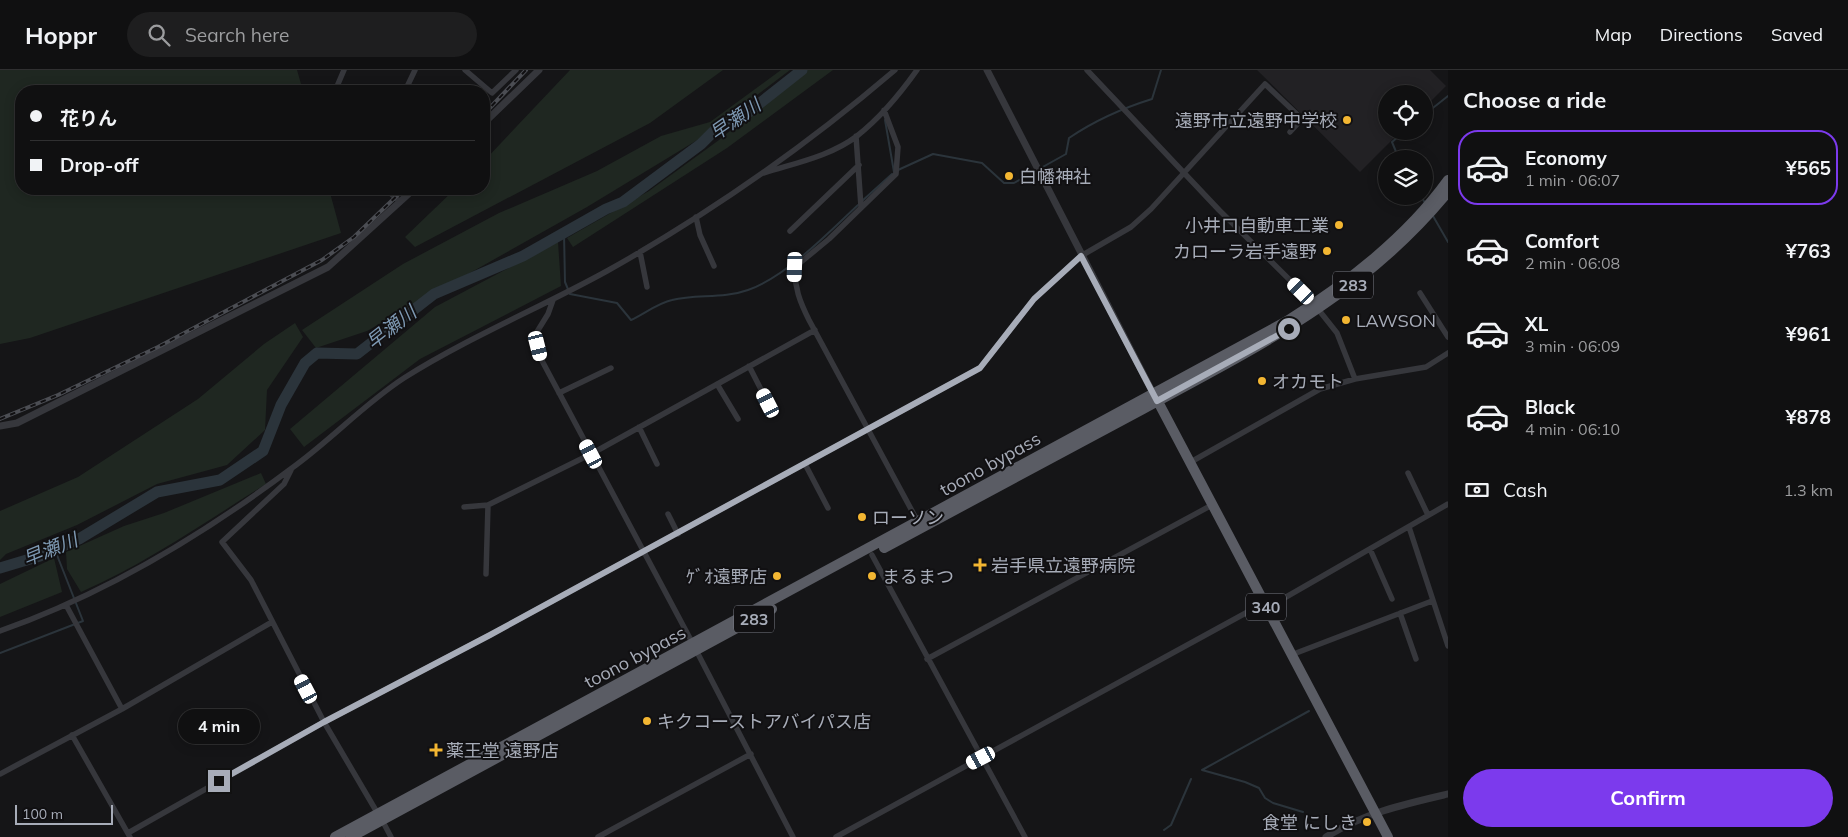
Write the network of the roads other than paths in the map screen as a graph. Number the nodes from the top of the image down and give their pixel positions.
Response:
1 (344, 70) edge
2 (415, 70) edge
3 (465, 70) edge
4 (516, 70) edge
5 (539, 70) edge
6 (895, 70) edge
7 (917, 70) edge
8 (987, 70) edge
9 (1086, 70) edge
10 (338, 85) edge
11 (408, 85) edge
12 (483, 85) edge
13 (490, 91) edge
14 (884, 110) junction
15 (490, 118) edge
16 (1290, 132) dead end
17 (856, 136) junction
18 (858, 165) junction
19 (1183, 172) junction
20 (757, 176) junction
21 (1448, 180) edge
22 (1448, 192) edge
23 (392, 195) edge
24 (408, 195) edge
25 (400, 202) junction
26 (861, 207) junction
27 (696, 217) junction
28 (790, 231) dead end
29 (640, 252) junction
30 (1081, 256) junction
31 (714, 266) dead end
32 (647, 287) dead end
33 (1420, 293) dead end
34 (553, 300) junction
35 (1316, 307) junction
36 (815, 330) junction
37 (1448, 337) edge
38 (1448, 352) edge
39 (749, 366) junction
40 (611, 368) dead end
41 (1355, 379) junction
42 (717, 384) junction
43 (559, 393) junction
44 (1155, 397) junction
45 (768, 403) dead end
46 (738, 419) dead end
47 (0, 426) edge
48 (639, 427) junction
49 (868, 430) junction
50 (591, 454) junction
51 (1189, 463) junction
52 (657, 464) dead end
53 (805, 464) junction
54 (292, 468) junction
55 (1408, 473) dead end
56 (1447, 504) edge
57 (488, 505) junction
58 (1212, 505) junction
59 (464, 507) dead end
60 (828, 508) dead end
61 (1448, 512) edge
62 (668, 514) dead end
63 (1428, 515) junction
64 (918, 522) junction
65 (1409, 527) junction
66 (678, 534) junction
67 (1370, 549) junction
68 (644, 551) junction
69 (872, 555) junction
70 (486, 574) dead end
71 (1392, 599) dead end
72 (1432, 600) junction
73 (66, 605) junction
74 (1266, 605) junction
75 (1400, 613) junction
76 (272, 622) junction
77 (0, 631) edge
78 (1448, 646) edge
79 (695, 647) junction
80 (1291, 655) junction
81 (928, 659) junction
82 (1416, 660) dead end
83 (122, 709) junction
84 (324, 722) junction
85 (72, 735) junction
86 (751, 754) junction
87 (981, 758) junction
88 (0, 774) edge
89 (1448, 794) edge
90 (1375, 812) junction
91 (380, 817) junction
92 (129, 835) edge
93 (335, 837) edge
94 (351, 837) edge
95 (391, 837) edge
96 (598, 837) edge
97 (793, 837) edge
98 (836, 837) edge
99 (1025, 837) edge
100 (1326, 837) edge
101 (1388, 837) edge

1 - 10 street
2 - 11 street
3 - 12 street
4 - 13 street
5 - 15 street
6 - 20 street
7 - 14 street
8 - 30 street
9 - 19 street
14 - 17 street
14 - 26 street
16 - 19 street
17 - 18 street
17 - 20 street
18 - 26 street
18 - 28 street
19 - 30 street
19 - 35 street
20 - 27 street
21 - 35 highway, toono bypass / 283
22 - 35 highway, toono bypass / 283
23 - 25 street
24 - 25 street
25 - 47 street
26 - 36 street
27 - 29 street
27 - 31 street
29 - 32 street
29 - 34 street
30 - 44 street
30 - 49 street
33 - 37 street
34 - 43 street
34 - 54 street
35 - 41 street
35 - 44 highway, toono bypass / 283
36 - 39 street
36 - 49 street
38 - 41 street
39 - 42 street
39 - 45 street
40 - 43 street
41 - 51 street
42 - 46 street
42 - 48 street
43 - 50 street
44 - 51 highway, 340
44 - 64 highway, toono bypass / 283
44 - 69 highway, toono bypass / 283
48 - 50 street
48 - 52 street
49 - 53 street
49 - 64 street
50 - 57 street
50 - 68 street
51 - 58 highway, 340
53 - 60 street
53 - 66 street
54 - 73 street
54 - 76 street
55 - 63 street
56 - 61 street
56 - 63 street
57 - 59 street
57 - 70 street
58 - 74 highway, 340
58 - 81 street
62 - 66 street
63 - 65 street
64 - 79 highway, toono bypass / 283
65 - 67 street
65 - 72 street
66 - 68 street
67 - 71 street
67 - 74 street
68 - 79 street
68 - 84 street
69 - 79 highway, toono bypass / 283
69 - 81 street
72 - 75 street
72 - 78 street
73 - 77 street
73 - 83 street
74 - 80 highway, 340
74 - 87 street
75 - 80 street
75 - 82 street
76 - 83 street
76 - 84 street
79 - 86 street
79 - 91 highway, toono bypass / 283
80 - 90 highway, 340
81 - 87 street
83 - 85 street
84 - 91 street
84 - 92 street
85 - 88 street
85 - 92 street
86 - 96 street
86 - 97 street
87 - 98 street
87 - 99 street
89 - 90 street
90 - 100 street
90 - 101 highway, 340
91 - 93 highway, toono bypass / 283
91 - 94 highway, toono bypass / 283
91 - 95 street

